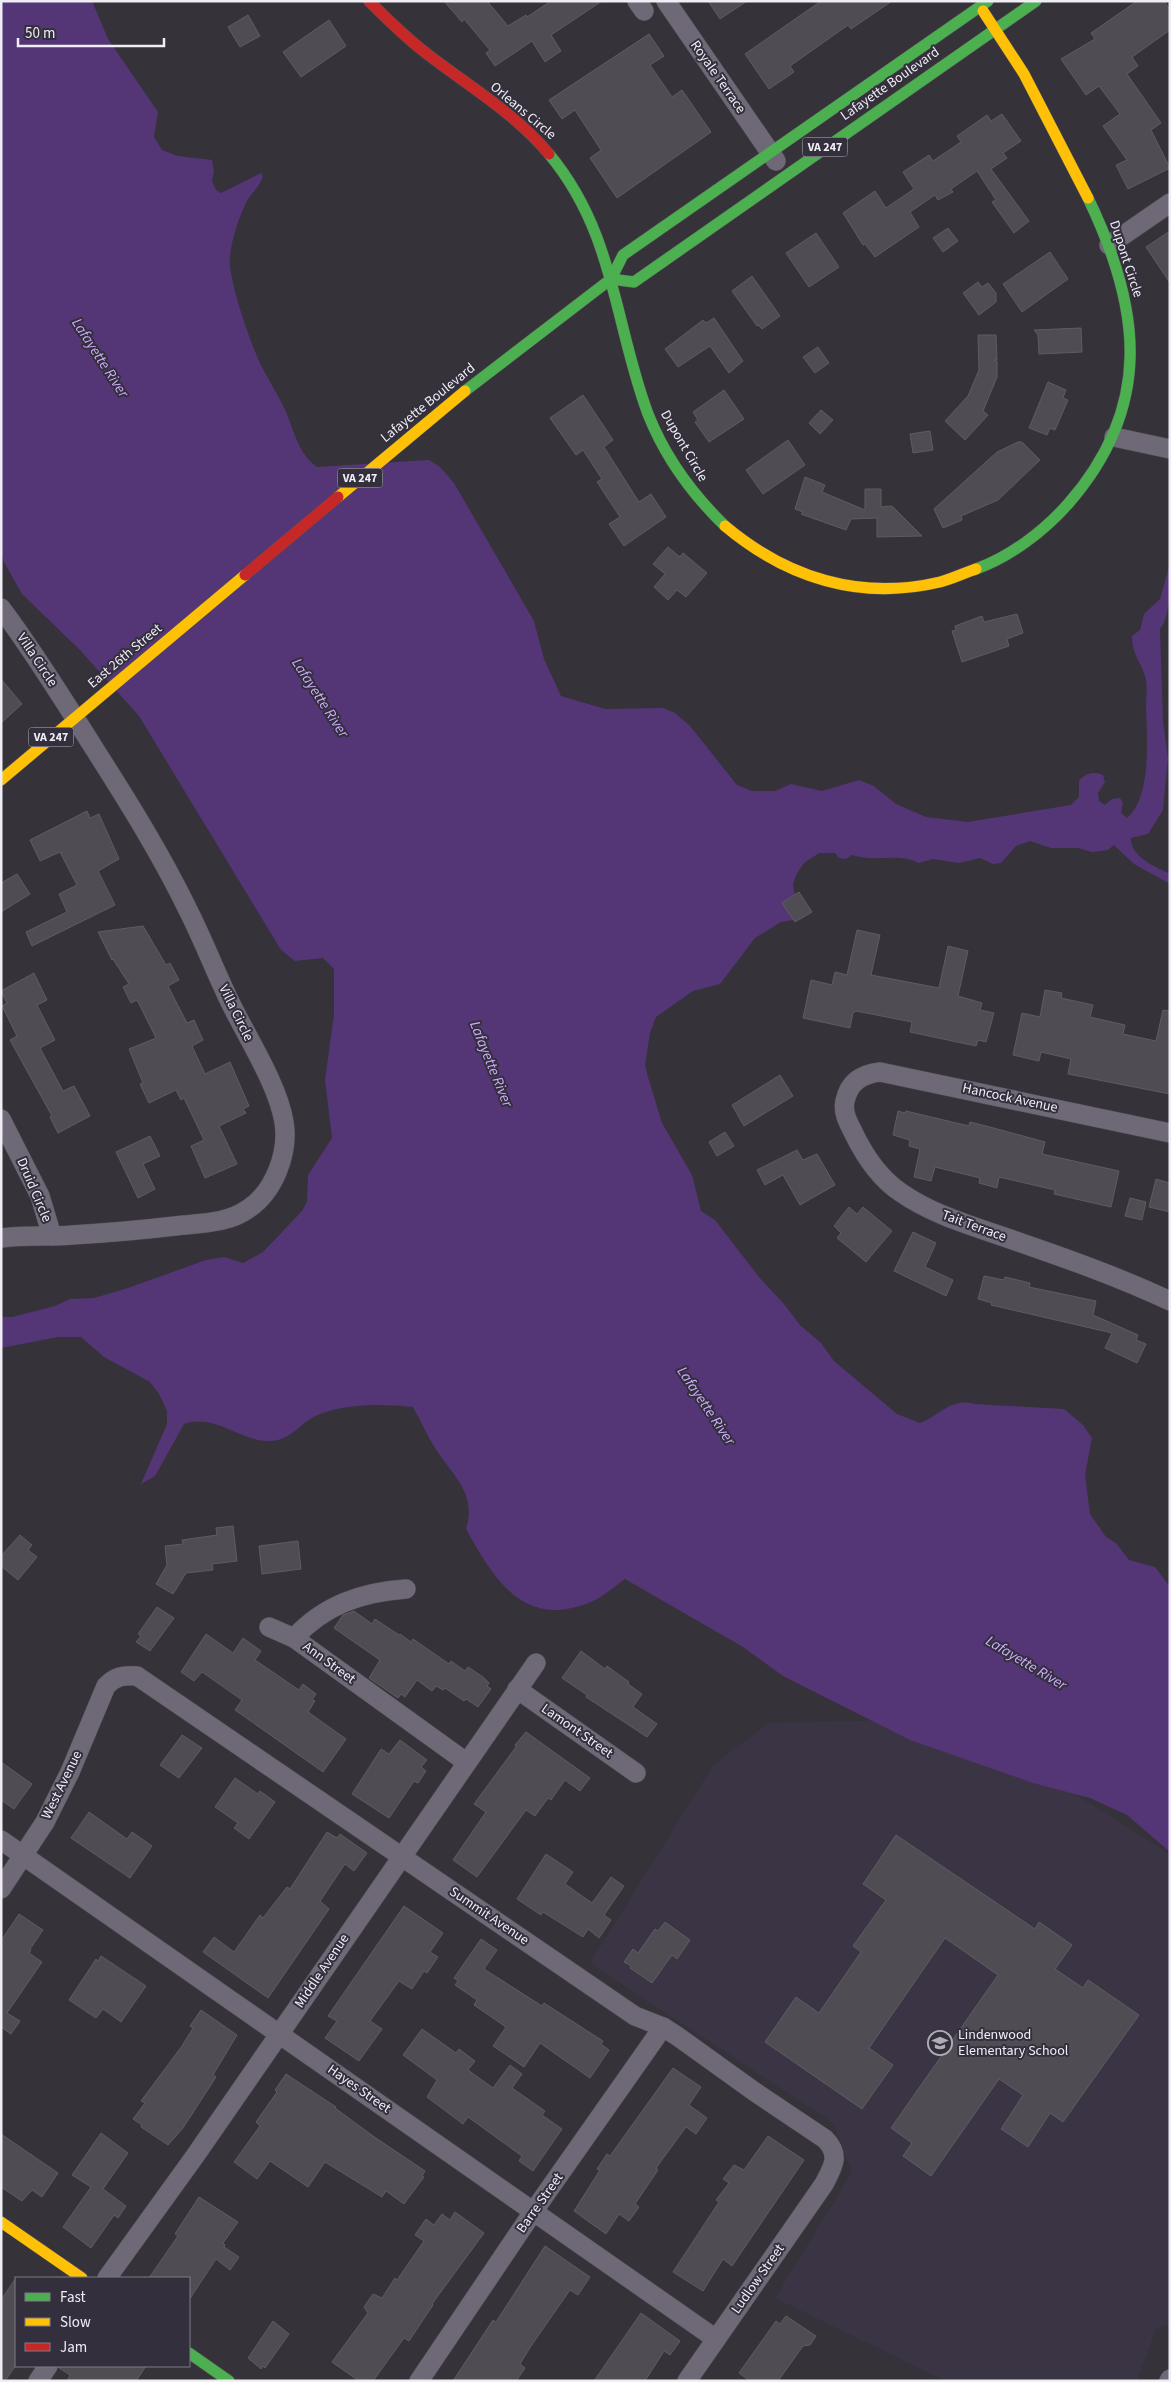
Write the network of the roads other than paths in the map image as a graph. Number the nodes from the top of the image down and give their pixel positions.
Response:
1 (369, 1) edge
2 (666, 1) edge
3 (1036, 1) edge
4 (981, 3) edge
5 (997, 28) junction
6 (770, 152) junction
7 (785, 175) junction
8 (1170, 203) edge
9 (1109, 245) junction
10 (611, 279) junction
11 (1114, 437) junction
12 (1170, 449) edge
13 (269, 555) joint
14 (1, 608) edge
15 (75, 718) junction
16 (1, 780) edge
17 (852, 1084) joint
18 (1, 1118) edge
19 (1170, 1133) edge
20 (52, 1236) junction
21 (1, 1238) edge
22 (1170, 1301) edge
23 (406, 1589) dead end
24 (268, 1627) dead end
25 (294, 1638) junction
26 (536, 1663) dead end
27 (116, 1678) joint
28 (517, 1689) junction
29 (466, 1762) junction
30 (636, 1773) dead end
31 (1, 1840) edge
32 (24, 1856) junction
33 (401, 1856) junction
34 (1, 1889) edge
35 (663, 2027) junction
36 (280, 2034) junction
37 (828, 2177) joint
38 (534, 2212) junction
39 (1, 2222) edge
40 (81, 2277) edge
41 (108, 2277) edge
42 (716, 2339) junction
43 (190, 2354) edge
44 (47, 2367) edge
45 (38, 2381) edge
46 (229, 2381) edge
47 (419, 2381) edge
48 (687, 2381) edge

1 - 10 main road, Orleans Circle
2 - 6 street, Royale Terrace
3 - 5 main road, Lafayette Boulevard / VA 247
4 - 5 main road, Dupont Circle
4 - 6 main road, Lafayette Boulevard / VA 247
5 - 7 main road, Lafayette Boulevard / VA 247
5 - 9 main road, Dupont Circle
6 - 7 street, Royale Terrace
6 - 10 main road, Lafayette Boulevard / VA 247
7 - 10 main road, Lafayette Boulevard / VA 247
8 - 9 street
9 - 11 main road, Dupont Circle
10 - 11 main road, Dupont Circle
10 - 13 main road, Lafayette Boulevard / VA 247
11 - 12 street
13 - 15 main road, East 26th Street / VA 247
14 - 15 street, Villa Circle
15 - 16 main road, East 26th Street / VA 247
15 - 20 street, Villa Circle
17 - 19 street, Hancock Avenue
17 - 22 street, Tait Terrace
18 - 20 street, Druid Circle
20 - 21 street, Villa Circle
23 - 25 street, Ann Street
24 - 25 street
25 - 29 street, Ann Street
26 - 28 street, Middle Avenue
27 - 32 street, West Avenue
27 - 33 street, Summit Avenue
28 - 29 street, Middle Avenue
28 - 30 street, Lamont Street
29 - 33 street, Middle Avenue
31 - 32 street, Hayes Street
32 - 34 street, West Avenue
32 - 36 street, Hayes Street
33 - 35 street, Summit Avenue
33 - 36 street, Middle Avenue
35 - 37 street, Summit Avenue
35 - 38 street, Barre Street
36 - 38 street, Hayes Street
36 - 41 street, Middle Avenue
37 - 42 street, Ludlow Street
38 - 42 street, Hayes Street
38 - 47 street, Barre Street
39 - 40 main road
42 - 48 street, Ludlow Street
43 - 46 main road
44 - 45 street

